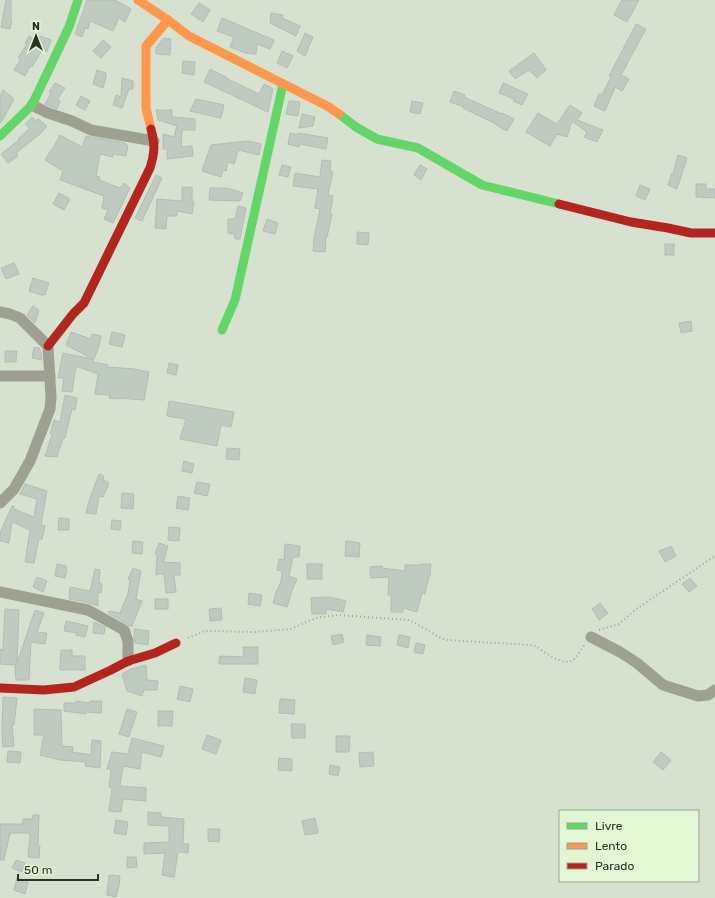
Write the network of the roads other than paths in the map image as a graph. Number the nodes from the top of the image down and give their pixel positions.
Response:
1 (78, 0) edge
2 (138, 0) edge
3 (168, 20) junction
4 (283, 84) junction
5 (32, 105) junction
6 (0, 136) edge
7 (154, 141) junction
8 (715, 234) edge
9 (0, 312) edge
10 (222, 330) dead end
11 (48, 346) junction
12 (0, 376) edge
13 (50, 376) junction
14 (0, 503) edge
15 (0, 592) edge
16 (591, 637) road end
17 (176, 643) road end
18 (128, 661) junction
19 (0, 688) edge
20 (715, 690) edge

1 - 5 street
2 - 3 street
3 - 4 street
3 - 7 street
4 - 8 street
4 - 10 street
5 - 6 street
5 - 7 street
7 - 11 street
9 - 11 street
11 - 13 street
12 - 13 street
13 - 14 street
15 - 18 street
16 - 20 street
17 - 18 street
18 - 19 street

